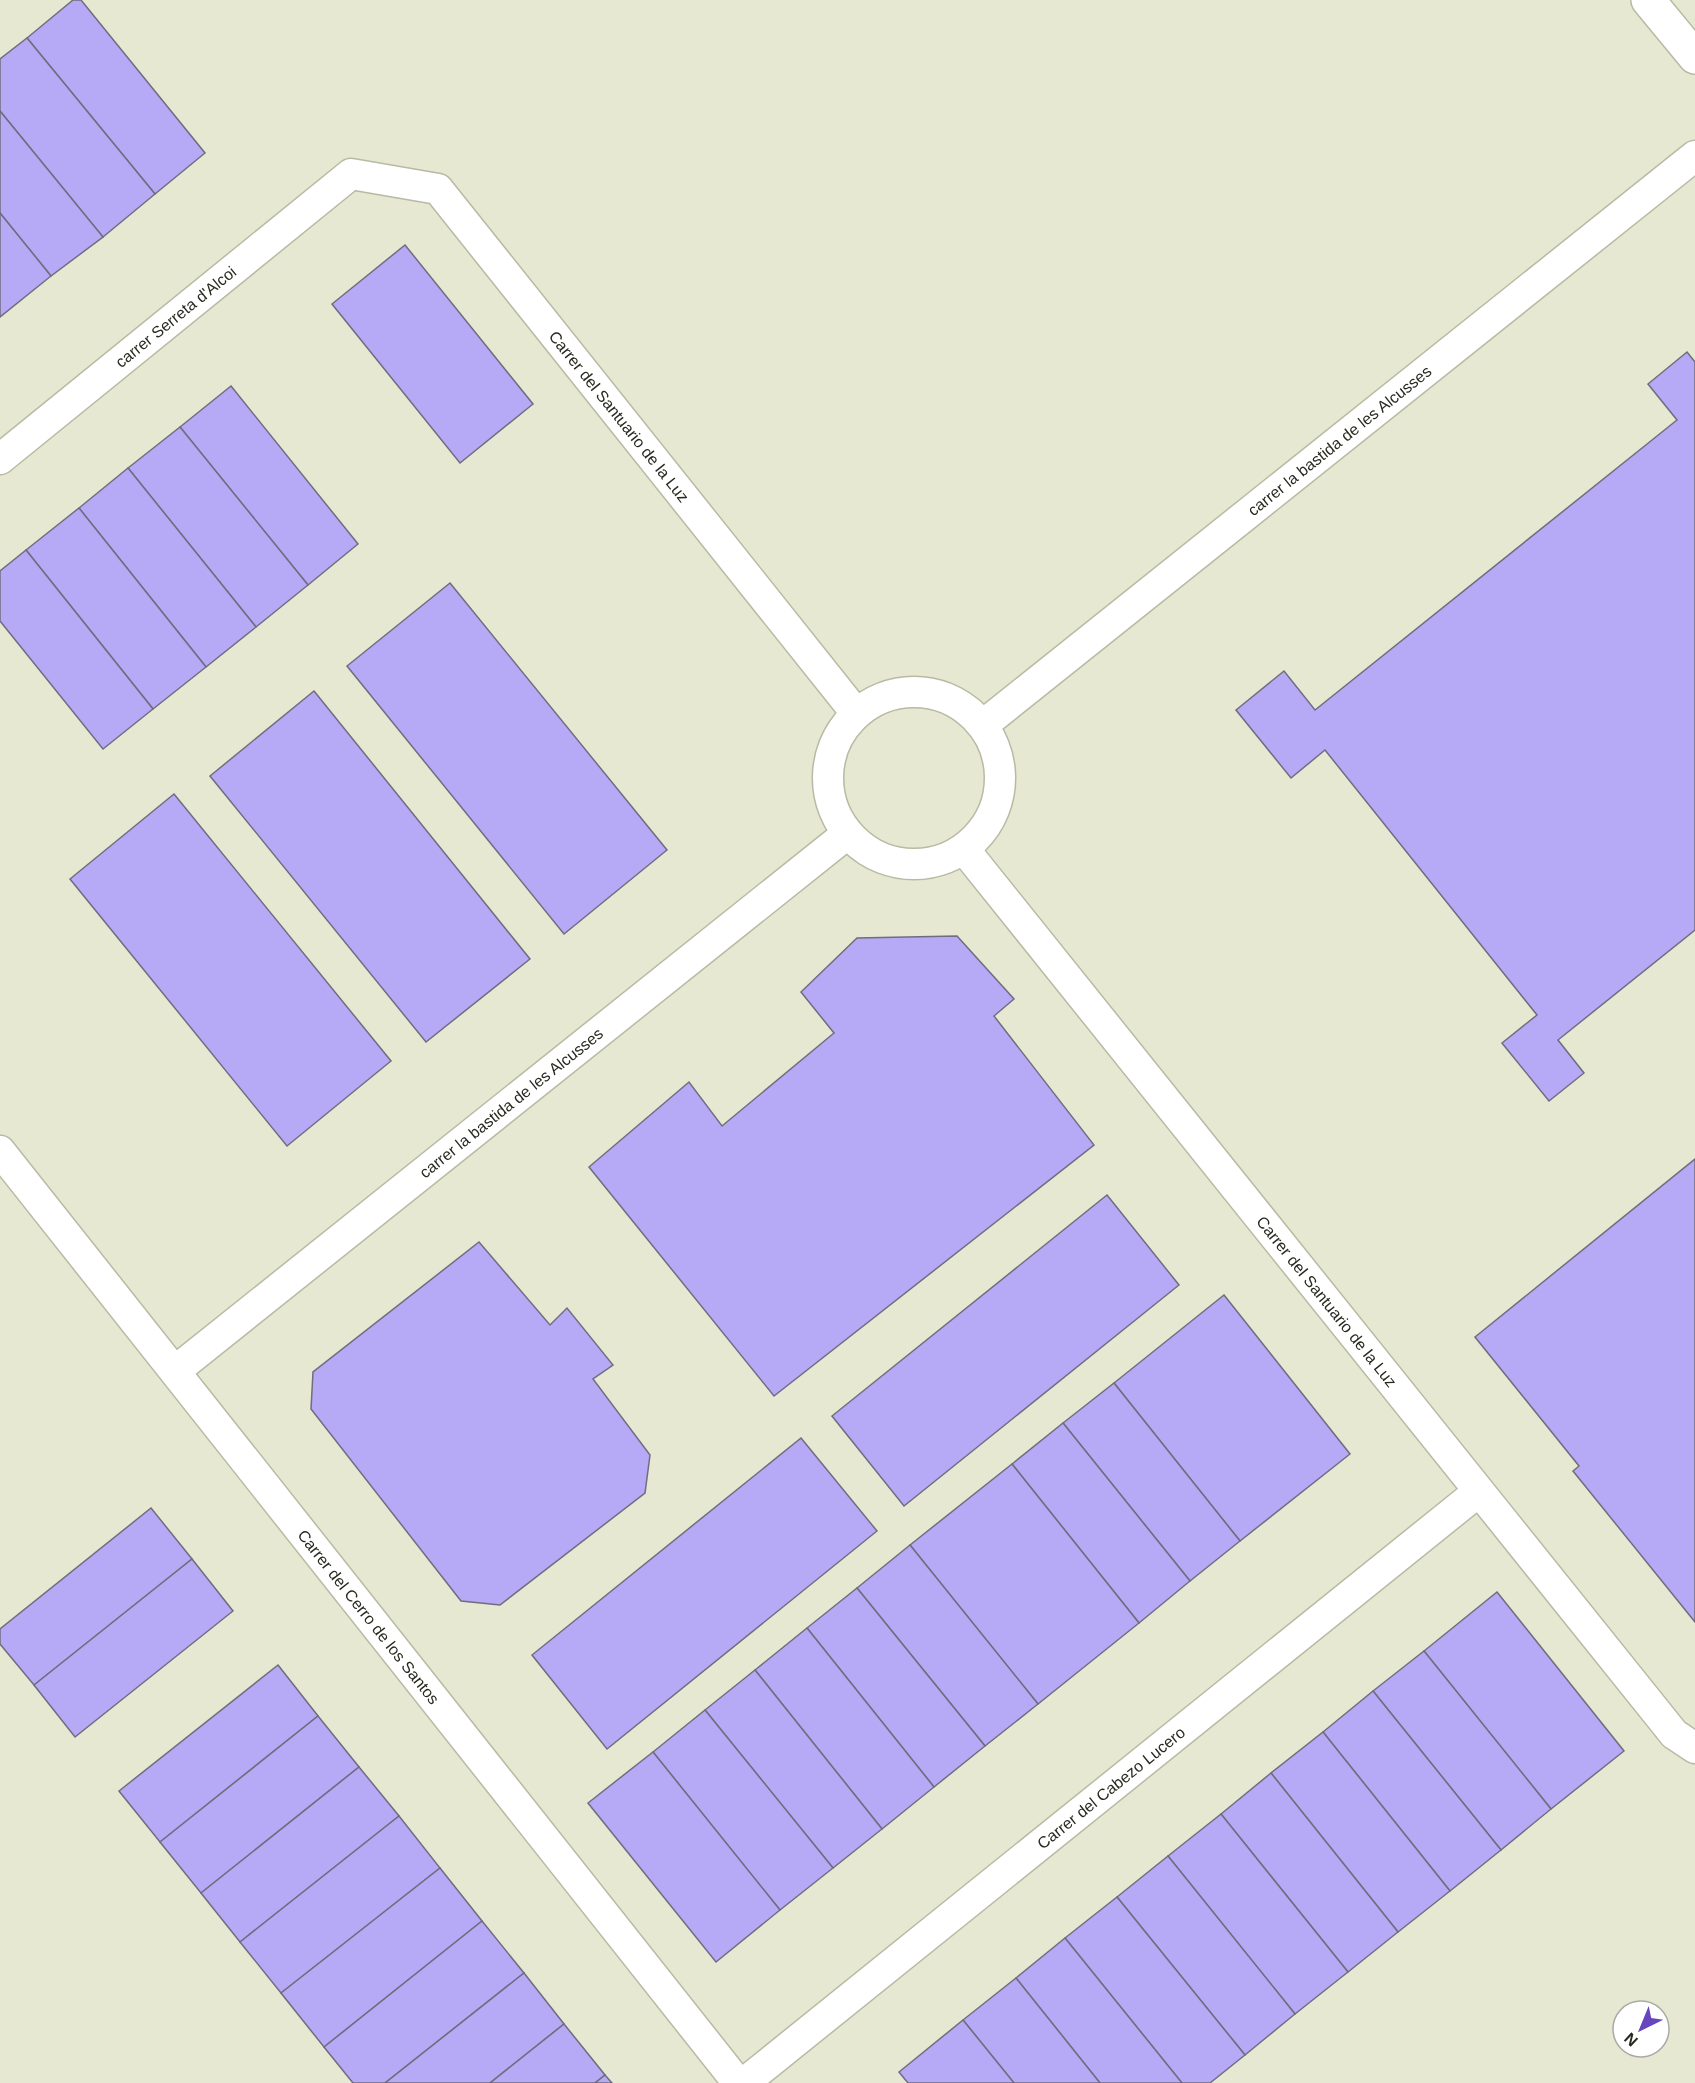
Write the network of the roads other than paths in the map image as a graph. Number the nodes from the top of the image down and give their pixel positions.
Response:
1 (1648, 0) edge
2 (1695, 57) edge
3 (1695, 156) edge
4 (351, 174) joint
5 (0, 459) edge
6 (856, 713) junction
7 (983, 725) junction
8 (847, 834) junction
9 (964, 849) junction
10 (0, 1151) edge
11 (175, 1371) junction
12 (1478, 1492) junction
13 (1695, 1748) edge
14 (738, 2083) edge
15 (744, 2083) edge

1 - 2 street
3 - 7 street, carrer la bastida de les Alcusses
4 - 5 street, carrer Serreta d'Alcoi
4 - 6 street, Carrer del Santuario de la Luz
6 - 7 street
6 - 8 street
7 - 9 street
8 - 9 street
8 - 11 street, carrer la bastida de les Alcusses
9 - 12 street, Carrer del Santuario de la Luz
10 - 11 street, Carrer del Cerro de los Santos
11 - 14 street, Carrer del Cerro de los Santos
12 - 13 street, Carrer del Santuario de la Luz
12 - 15 street, Carrer del Cabezo Lucero

